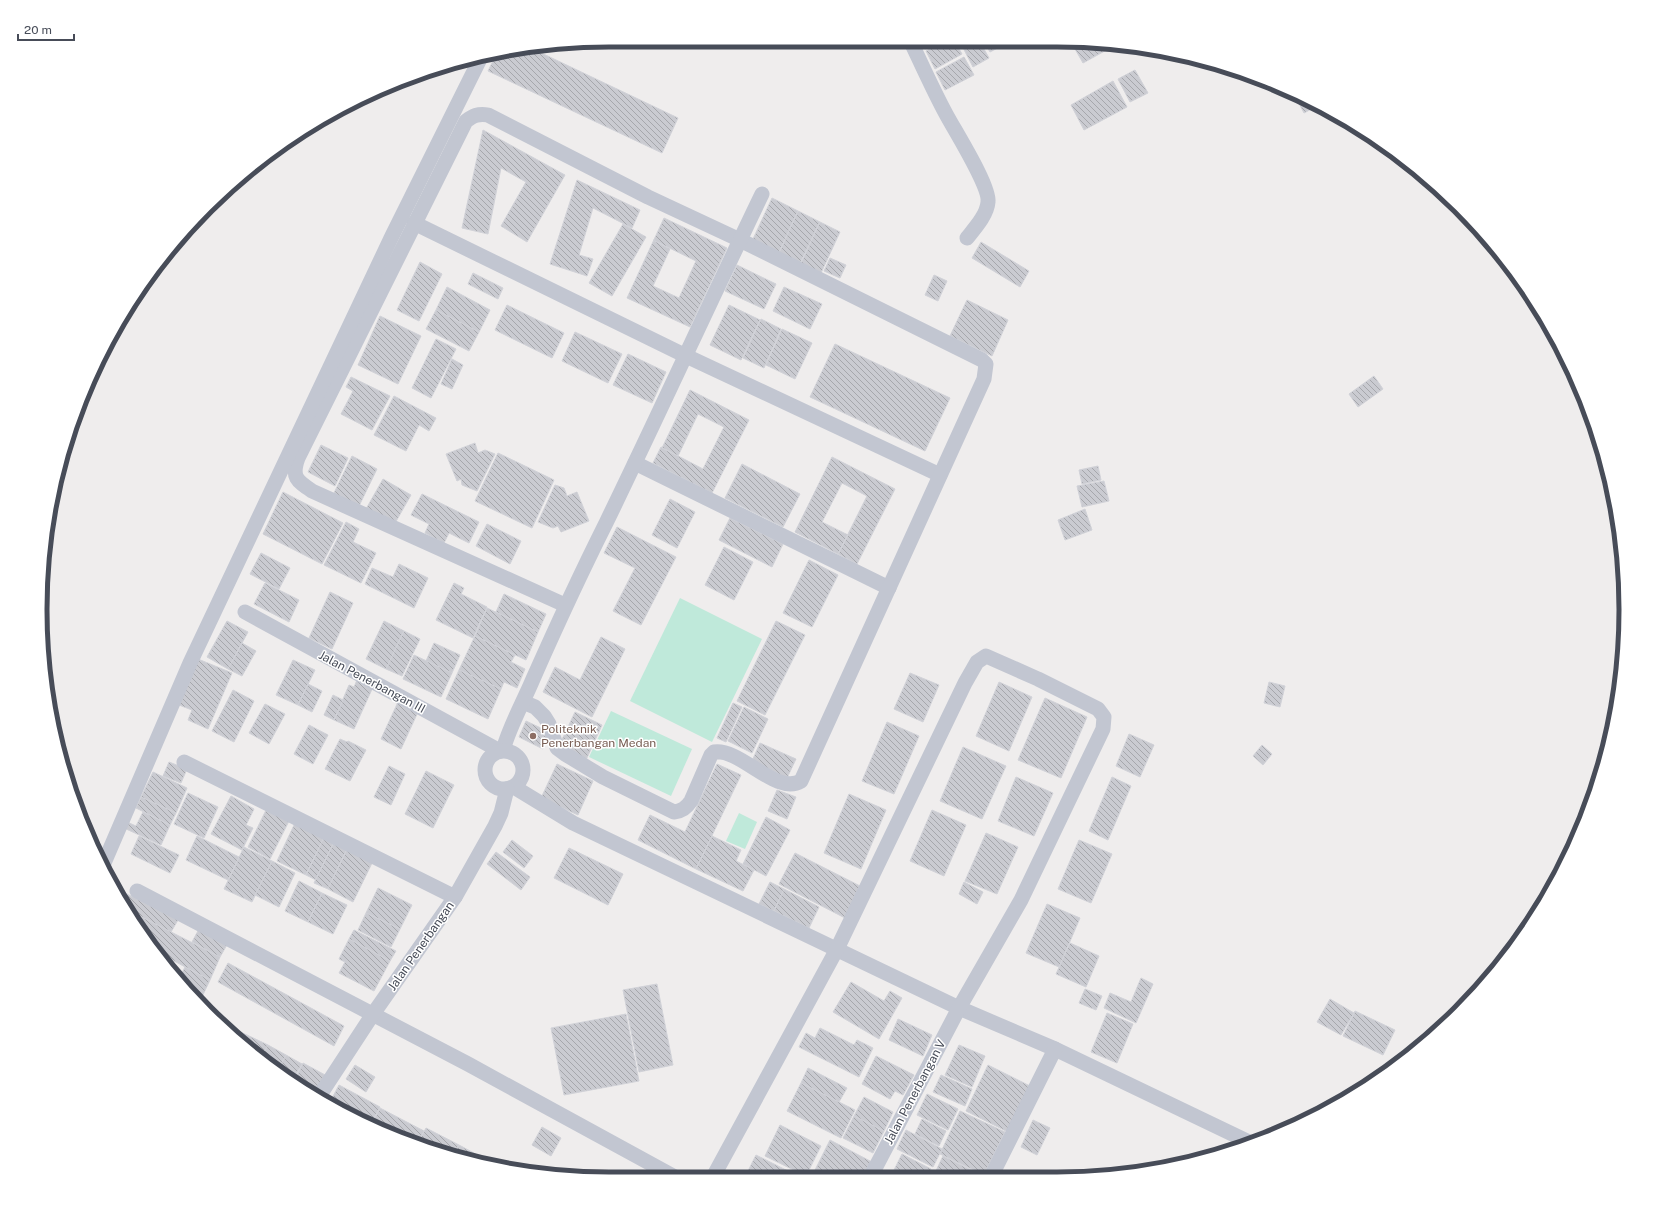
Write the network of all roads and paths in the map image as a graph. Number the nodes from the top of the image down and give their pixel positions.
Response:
1 (913, 47) edge
2 (479, 63) edge
3 (762, 194) dead end
4 (414, 223) junction
5 (967, 238) dead end
6 (740, 240) junction
7 (684, 355) junction
8 (635, 463) junction
9 (940, 475) junction
10 (889, 588) junction
11 (566, 606) junction
12 (244, 612) dead end
13 (523, 702) junction
14 (501, 751) junction
15 (184, 762) dead end
16 (510, 788) junction
17 (106, 860) edge
18 (137, 891) dead end
19 (456, 897) junction
20 (837, 949) junction
21 (959, 1008) junction
22 (373, 1014) junction
23 (1054, 1049) junction
24 (321, 1093) edge
25 (1244, 1139) edge
26 (666, 1172) edge
27 (716, 1172) edge
28 (873, 1172) edge
29 (993, 1172) edge

1 - 5 street
2 - 17 street
3 - 6 street
4 - 6 street
4 - 7 street
4 - 11 street
6 - 7 street
6 - 9 street
7 - 8 street
7 - 9 street
8 - 10 street
8 - 11 street
9 - 10 street
10 - 13 street
11 - 13 street
12 - 14 street, Jalan Penerbangan III
13 - 14 street
14 - 16 street
14 - 16 street
15 - 19 street
16 - 19 street, Jalan Penerbangan
16 - 20 street
18 - 22 street
19 - 22 street, Jalan Penerbangan
20 - 21 street
20 - 21 street, Jalan Penerbangan V
20 - 27 street
21 - 23 street
21 - 28 street, Jalan Penerbangan V
22 - 24 street, Jalan Penerbangan
22 - 26 street
23 - 25 street
23 - 29 street

